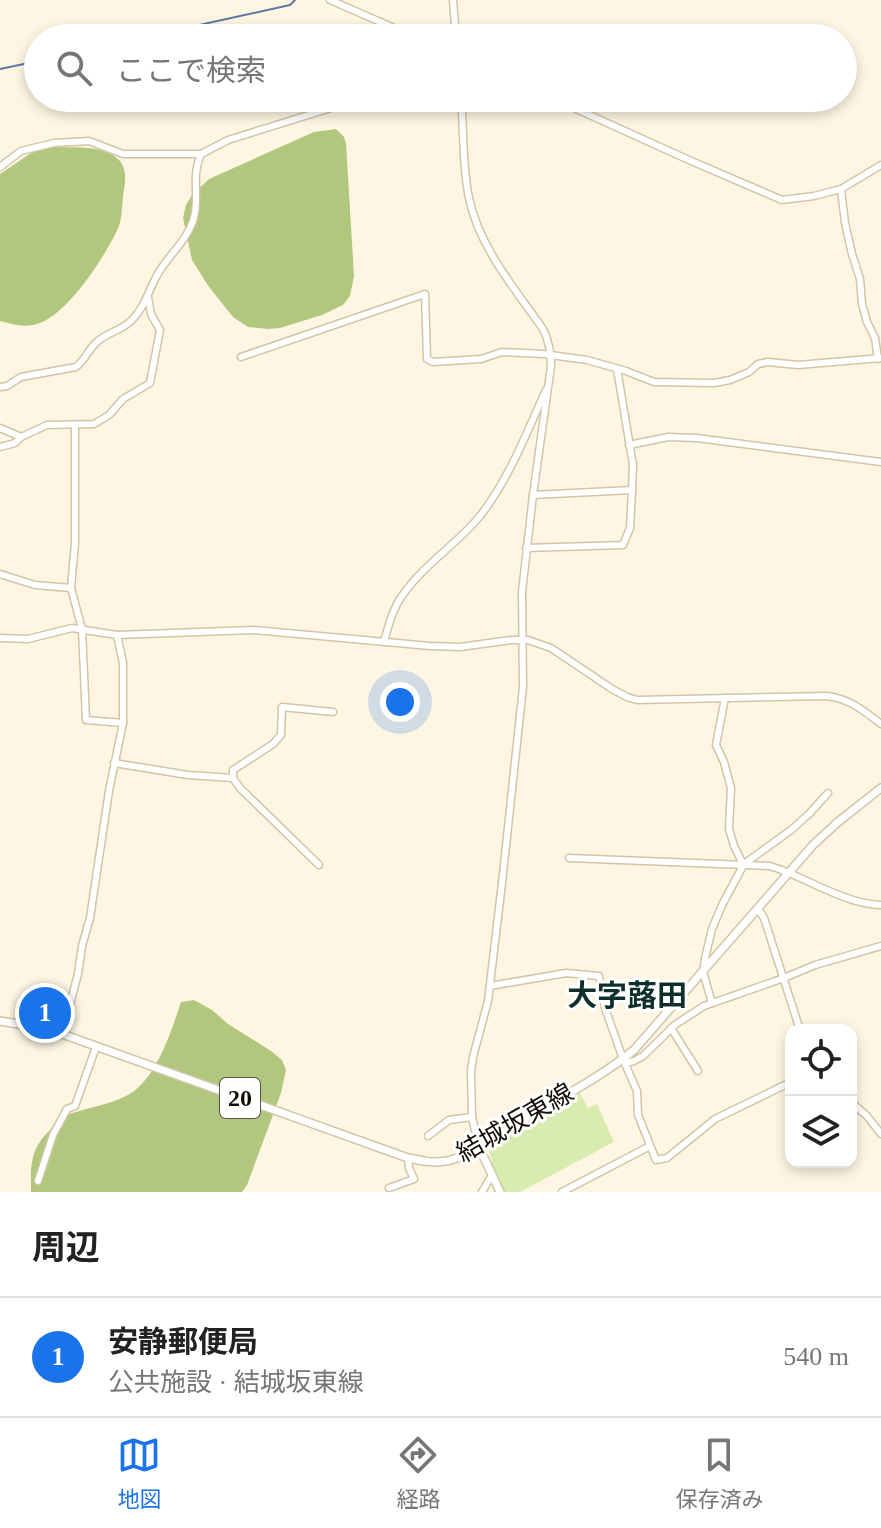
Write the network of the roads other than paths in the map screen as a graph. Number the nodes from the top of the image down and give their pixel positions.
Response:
1 (330, 0) edge
2 (453, 0) edge
3 (385, 24) edge
4 (455, 24) edge
5 (318, 112) edge
6 (462, 112) edge
7 (583, 112) edge
8 (201, 154) junction
9 (881, 165) edge
10 (0, 167) edge
11 (841, 189) junction
12 (148, 297) junction
13 (551, 355) junction
14 (241, 357) dead end
15 (880, 358) edge
16 (617, 369) junction
17 (550, 381) junction
18 (0, 387) edge
19 (75, 425) junction
20 (0, 428) edge
21 (21, 437) junction
22 (629, 445) junction
23 (0, 447) edge
24 (881, 462) edge
25 (632, 490) junction
26 (533, 495) junction
27 (526, 548) junction
28 (0, 574) edge
29 (71, 588) junction
30 (82, 629) junction
31 (117, 635) junction
32 (0, 638) edge
33 (523, 640) junction
34 (384, 642) junction
35 (725, 698) junction
36 (333, 712) dead end
37 (123, 723) junction
38 (881, 724) edge
39 (114, 763) junction
40 (233, 778) junction
41 (881, 788) edge
42 (828, 793) dead end
43 (569, 858) dead end
44 (744, 864) junction
45 (319, 865) dead end
46 (789, 872) junction
47 (881, 905) edge
48 (758, 909) junction
49 (881, 946) edge
50 (703, 972) junction
51 (784, 978) junction
52 (490, 986) junction
53 (712, 1003) junction
54 (0, 1021) edge
55 (798, 1024) edge
56 (671, 1028) junction
57 (62, 1034) junction
58 (96, 1047) junction
59 (624, 1061) junction
60 (698, 1071) dead end
61 (785, 1085) edge
62 (857, 1107) edge
63 (472, 1117) junction
64 (881, 1134) edge
65 (428, 1136) dead end
66 (650, 1146) junction
67 (479, 1147) junction
68 (408, 1158) junction
69 (492, 1175) junction
70 (38, 1181) dead end
71 (389, 1188) dead end
72 (482, 1192) edge
73 (500, 1192) edge
74 (562, 1192) edge

1 - 3 street
2 - 4 street
5 - 8 street
6 - 13 street
7 - 11 street
8 - 10 street
8 - 12 street
9 - 11 street
11 - 15 street
12 - 18 street
12 - 19 street
13 - 14 street
13 - 16 street
13 - 17 street
15 - 16 street
16 - 22 street
17 - 26 street
17 - 34 street
19 - 21 street
19 - 29 street
20 - 21 street
21 - 23 street
22 - 24 street
22 - 25 street
25 - 26 street
25 - 27 street
26 - 27 street
27 - 33 street
28 - 29 street
29 - 30 street
30 - 31 street
30 - 32 street
30 - 37 street
31 - 34 street
31 - 37 street
33 - 34 street
33 - 35 street
33 - 52 street
35 - 38 street
35 - 44 street
36 - 40 street
37 - 39 street
39 - 40 street
39 - 57 street
40 - 45 street
41 - 46 main road, 結城坂東線 / 20
42 - 44 street
43 - 44 street
44 - 46 street
44 - 50 street
46 - 47 street
46 - 48 main road, 結城坂東線 / 20
48 - 50 main road, 結城坂東線 / 20
48 - 51 street
49 - 51 street
50 - 53 street
50 - 59 main road, 結城坂東線 / 20
51 - 53 street
51 - 55 street
52 - 59 street
52 - 63 street
53 - 56 street
54 - 57 main road, 結城坂東線 / 20
56 - 59 street
56 - 60 street
57 - 58 main road, 結城坂東線 / 20
58 - 68 main road, 結城坂東線 / 20
58 - 70 street
59 - 66 street
59 - 67 main road, 結城坂東線 / 20
61 - 66 street
62 - 64 street
63 - 65 street
63 - 67 street
66 - 74 street
67 - 68 main road, 結城坂東線 / 20
67 - 69 main road
68 - 71 street
69 - 72 street
69 - 73 main road

